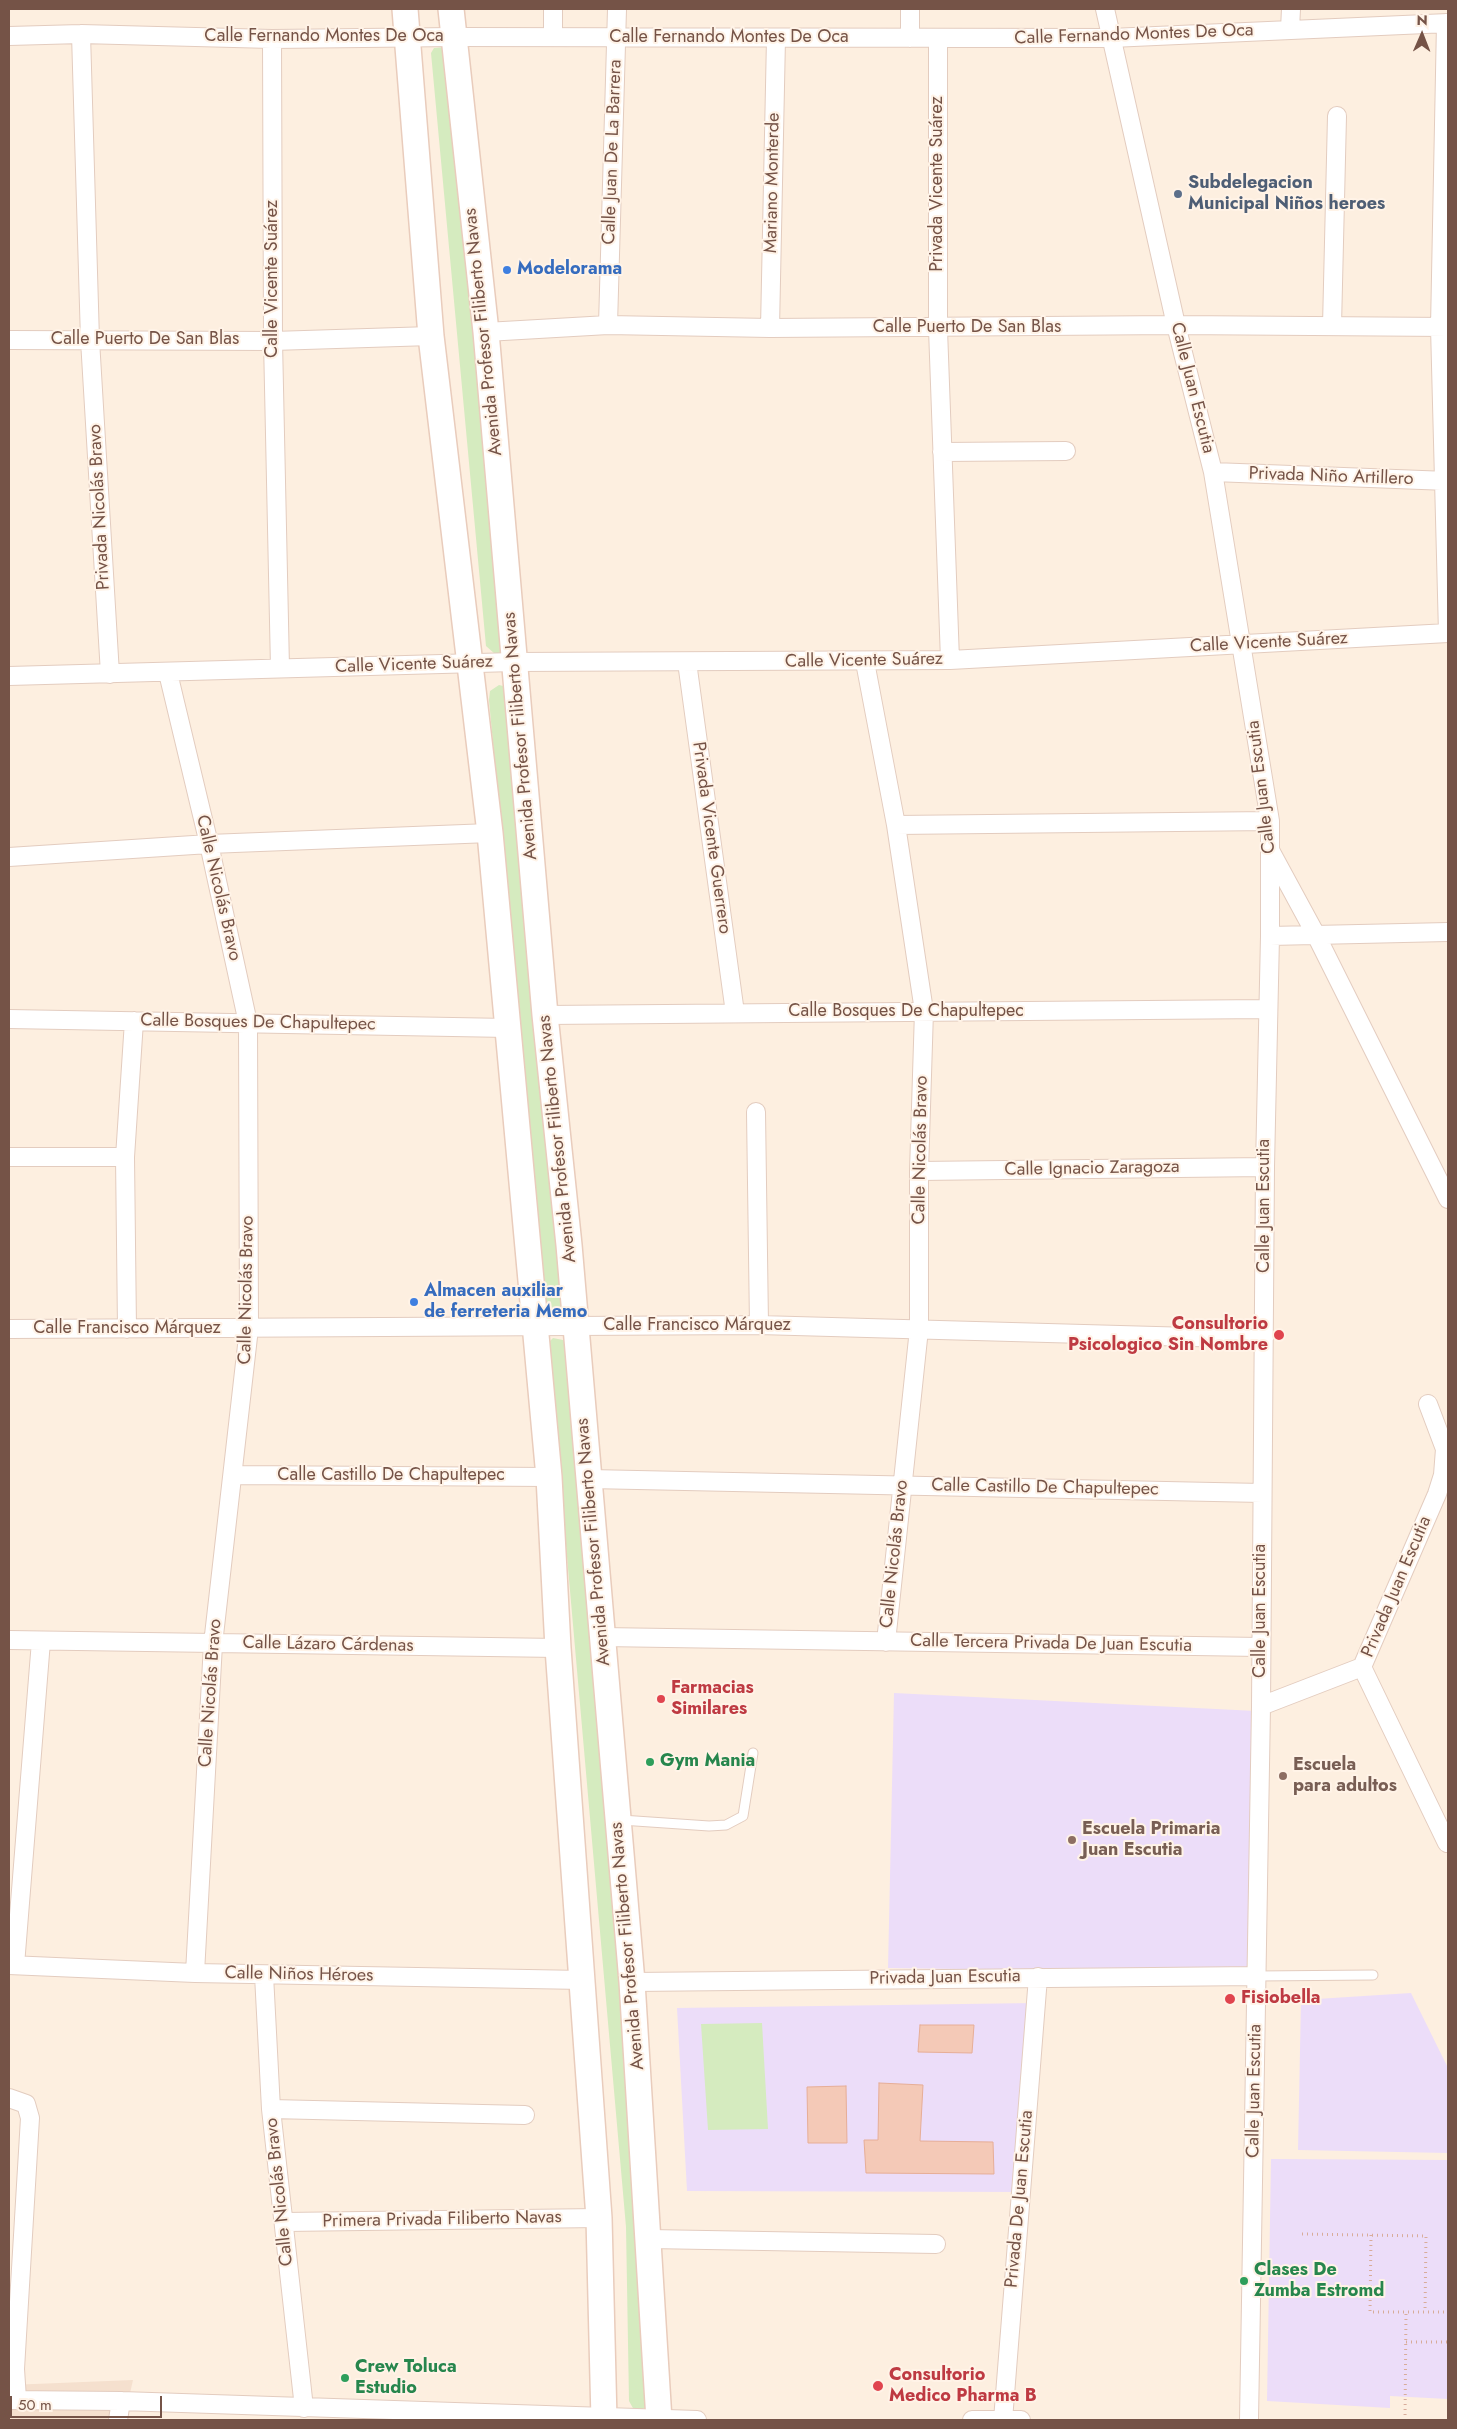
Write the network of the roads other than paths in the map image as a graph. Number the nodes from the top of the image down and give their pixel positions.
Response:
1 (405, 9) edge
2 (451, 9) edge
3 (553, 9) edge
4 (617, 9) edge
5 (910, 9) edge
6 (1105, 9) edge
7 (1291, 9) edge
8 (1447, 23) edge
9 (1290, 29) junction
10 (81, 34) junction
11 (9, 36) edge
12 (454, 37) junction
13 (553, 37) junction
14 (617, 37) junction
15 (407, 38) junction
16 (776, 38) junction
17 (910, 38) junction
18 (1111, 38) junction
19 (272, 39) junction
20 (938, 39) junction
21 (1338, 116) dead end
22 (608, 325) junction
23 (1176, 325) junction
24 (1332, 326) junction
25 (1444, 327) edge
26 (770, 328) junction
27 (938, 329) junction
28 (486, 332) junction
29 (431, 336) junction
30 (9, 340) edge
31 (90, 340) junction
32 (273, 341) junction
33 (1066, 451) dead end
34 (942, 452) junction
35 (1213, 472) junction
36 (1446, 481) edge
37 (1448, 633) edge
38 (1242, 645) junction
39 (950, 660) junction
40 (514, 662) junction
41 (687, 662) junction
42 (865, 662) junction
43 (469, 665) junction
44 (280, 668) junction
45 (168, 672) junction
46 (110, 674) junction
47 (9, 676) edge
48 (1270, 821) junction
49 (896, 825) junction
50 (490, 833) junction
51 (209, 844) junction
52 (1271, 851) junction
53 (9, 857) edge
54 (1448, 932) edge
55 (1316, 934) junction
56 (1270, 936) junction
57 (1267, 1009) junction
58 (924, 1011) junction
59 (735, 1013) junction
60 (545, 1015) junction
61 (9, 1019) edge
62 (134, 1021) junction
63 (248, 1023) junction
64 (508, 1028) junction
65 (756, 1112) dead end
66 (9, 1156) edge
67 (125, 1157) junction
68 (1264, 1167) junction
69 (919, 1171) junction
70 (1448, 1199) edge
71 (759, 1325) junction
72 (536, 1326) junction
73 (575, 1326) junction
74 (249, 1328) junction
75 (9, 1329) edge
76 (127, 1329) junction
77 (919, 1329) junction
78 (1264, 1339) junction
79 (1428, 1404) dead end
80 (234, 1475) junction
81 (549, 1477) junction
82 (589, 1478) junction
83 (903, 1485) junction
84 (1262, 1493) junction
85 (602, 1637) junction
86 (9, 1640) edge
87 (41, 1640) junction
88 (886, 1642) junction
89 (213, 1644) junction
90 (1260, 1647) junction
91 (558, 1648) junction
92 (1362, 1667) junction
93 (1261, 1706) junction
94 (753, 1753) dead end
95 (618, 1820) junction
96 (1447, 1843) edge
97 (12, 1965) edge
98 (195, 1974) junction
99 (264, 1975) junction
100 (1258, 1976) junction
101 (1373, 1976) dead end
102 (1038, 1977) junction
103 (583, 1980) junction
104 (632, 1982) junction
105 (9, 2098) edge
106 (271, 2110) junction
107 (525, 2115) dead end
108 (599, 2218) junction
109 (284, 2222) junction
110 (648, 2239) junction
111 (936, 2244) dead end
112 (13, 2400) edge
113 (121, 2401) junction
114 (304, 2408) junction
115 (604, 2419) edge
116 (118, 2420) edge
117 (660, 2420) edge
118 (697, 2420) edge
119 (972, 2420) edge
120 (1003, 2420) edge
121 (1021, 2420) edge
122 (1249, 2420) edge

1 - 15 main road
2 - 12 main road, Avenida Profesor Filiberto Navas
3 - 13 street
4 - 14 street, Calle Juan De La Barrera
5 - 17 street
6 - 18 street, Calle Juan Escutia
7 - 9 street
8 - 9 street, Calle Fernando Montes De Oca
8 - 25 street
9 - 18 street, Calle Fernando Montes De Oca
10 - 11 street, Calle Fernando Montes De Oca
10 - 19 street, Calle Fernando Montes De Oca
10 - 31 street, Privada Nicolás Bravo
12 - 13 street, Calle Fernando Montes De Oca
12 - 15 street, Calle Fernando Montes De Oca
12 - 28 main road, Avenida Profesor Filiberto Navas
13 - 14 street, Calle Fernando Montes De Oca
14 - 16 street, Calle Fernando Montes De Oca
14 - 22 street, Calle Juan De La Barrera
15 - 19 street, Calle Fernando Montes De Oca
15 - 29 main road
16 - 17 street, Calle Fernando Montes De Oca
16 - 26 street, Mariano Monterde
17 - 20 street, Calle Fernando Montes De Oca
18 - 20 street, Calle Fernando Montes De Oca
18 - 23 street, Calle Juan Escutia
19 - 32 street, Calle Vicente Suárez
20 - 27 street, Privada Vicente Suárez
21 - 24 street
22 - 26 street, Calle Puerto De San Blas
22 - 28 street, Calle Puerto De San Blas
23 - 24 street, Calle Puerto De San Blas
23 - 27 street, Calle Puerto De San Blas
23 - 35 street, Calle Juan Escutia
24 - 25 street, Calle Puerto De San Blas
25 - 36 street
26 - 27 street, Calle Puerto De San Blas
27 - 34 street, Privada Vicente Suárez
28 - 40 main road, Avenida Profesor Filiberto Navas
29 - 32 street, Calle Puerto De San Blas
29 - 43 main road
30 - 31 street, Calle Puerto De San Blas
31 - 32 street, Calle Puerto De San Blas
31 - 46 street, Privada Nicolás Bravo
32 - 44 street, Calle Vicente Suárez
33 - 34 street
34 - 39 street, Privada Vicente Suárez
35 - 36 street, Privada Niño Artillero
35 - 38 street, Calle Juan Escutia
36 - 37 street
37 - 38 street, Calle Vicente Suárez
38 - 39 street, Calle Vicente Suárez
38 - 48 street, Calle Juan Escutia
39 - 42 street, Calle Vicente Suárez
40 - 41 street, Calle Vicente Suárez
40 - 43 street, Calle Vicente Suárez
40 - 60 main road, Avenida Profesor Filiberto Navas
41 - 42 street, Calle Vicente Suárez
41 - 59 street, Privada Vicente Guerrero
42 - 49 street, Calle Nicolás Bravo
43 - 44 street, Calle Vicente Suárez
43 - 50 main road
44 - 45 street, Calle Vicente Suárez
45 - 46 street, Calle Vicente Suárez
45 - 51 street, Calle Nicolás Bravo
46 - 47 street, Calle Vicente Suárez
48 - 49 street
48 - 52 street, Calle Juan Escutia
49 - 58 street, Calle Nicolás Bravo
50 - 51 street
50 - 64 main road
51 - 53 street
51 - 63 street, Calle Nicolás Bravo
52 - 55 street
52 - 56 street, Calle Juan Escutia
54 - 55 street
55 - 56 street
55 - 70 street
56 - 57 street, Calle Juan Escutia
57 - 58 street, Calle Bosques De Chapultepec
57 - 68 street, Calle Juan Escutia
58 - 59 street, Calle Bosques De Chapultepec
58 - 69 street, Calle Nicolás Bravo
59 - 60 street, Calle Bosques De Chapultepec
60 - 73 main road, Avenida Profesor Filiberto Navas
61 - 62 street, Calle Bosques De Chapultepec
62 - 63 street, Calle Bosques De Chapultepec
62 - 67 street
63 - 64 street, Calle Bosques De Chapultepec
63 - 74 street, Calle Nicolás Bravo
64 - 72 main road
65 - 71 street
66 - 67 street
67 - 76 street
68 - 69 street, Calle Ignacio Zaragoza
68 - 78 street, Calle Juan Escutia
69 - 77 street, Calle Nicolás Bravo
71 - 73 street, Calle Francisco Márquez
71 - 77 street, Calle Francisco Márquez
72 - 73 street, Calle Francisco Márquez
72 - 74 street, Calle Francisco Márquez
72 - 81 main road
73 - 82 main road, Avenida Profesor Filiberto Navas
74 - 76 street, Calle Francisco Márquez
74 - 80 street, Calle Nicolás Bravo
75 - 76 street, Calle Francisco Márquez
77 - 78 street, Calle Francisco Márquez
77 - 83 street, Calle Nicolás Bravo
78 - 84 street, Calle Juan Escutia
79 - 92 street, Privada Juan Escutia
80 - 81 street, Calle Castillo De Chapultepec
80 - 89 street, Calle Nicolás Bravo
81 - 91 main road
82 - 83 street, Calle Castillo De Chapultepec
82 - 85 main road, Avenida Profesor Filiberto Navas
83 - 84 street, Calle Castillo De Chapultepec
83 - 88 street, Calle Nicolás Bravo
84 - 90 street, Calle Juan Escutia
85 - 88 street, Calle Tercera Privada De Juan Escutia
85 - 95 main road, Avenida Profesor Filiberto Navas
86 - 87 street, Calle Lázaro Cárdenas
87 - 89 street, Calle Lázaro Cárdenas
87 - 97 street, Calle Niños Héroes
88 - 90 street, Calle Tercera Privada De Juan Escutia
89 - 91 street, Calle Lázaro Cárdenas
89 - 98 street, Calle Nicolás Bravo
90 - 93 street, Calle Juan Escutia
91 - 103 main road
92 - 93 street, Privada Juan Escutia
92 - 96 street
93 - 100 street, Calle Juan Escutia
94 - 95 lane
95 - 104 main road, Avenida Profesor Filiberto Navas
97 - 98 street, Calle Niños Héroes
98 - 99 street, Calle Niños Héroes
99 - 103 street, Calle Niños Héroes
99 - 106 street, Calle Nicolás Bravo
100 - 101 lane
100 - 102 street, Privada Juan Escutia
100 - 122 street, Calle Juan Escutia
102 - 104 street, Privada Juan Escutia
102 - 120 street, Privada De Juan Escutia
103 - 108 main road
104 - 110 main road, Avenida Profesor Filiberto Navas
105 - 112 street
106 - 107 street
106 - 109 street, Calle Nicolás Bravo
108 - 109 street, Primera Privada Filiberto Navas
108 - 115 main road
109 - 114 street, Calle Nicolás Bravo
110 - 111 street
110 - 117 main road, Avenida Profesor Filiberto Navas
112 - 113 street
113 - 114 street
113 - 116 street
114 - 115 street
115 - 117 street
117 - 118 street
119 - 120 street
120 - 121 street

